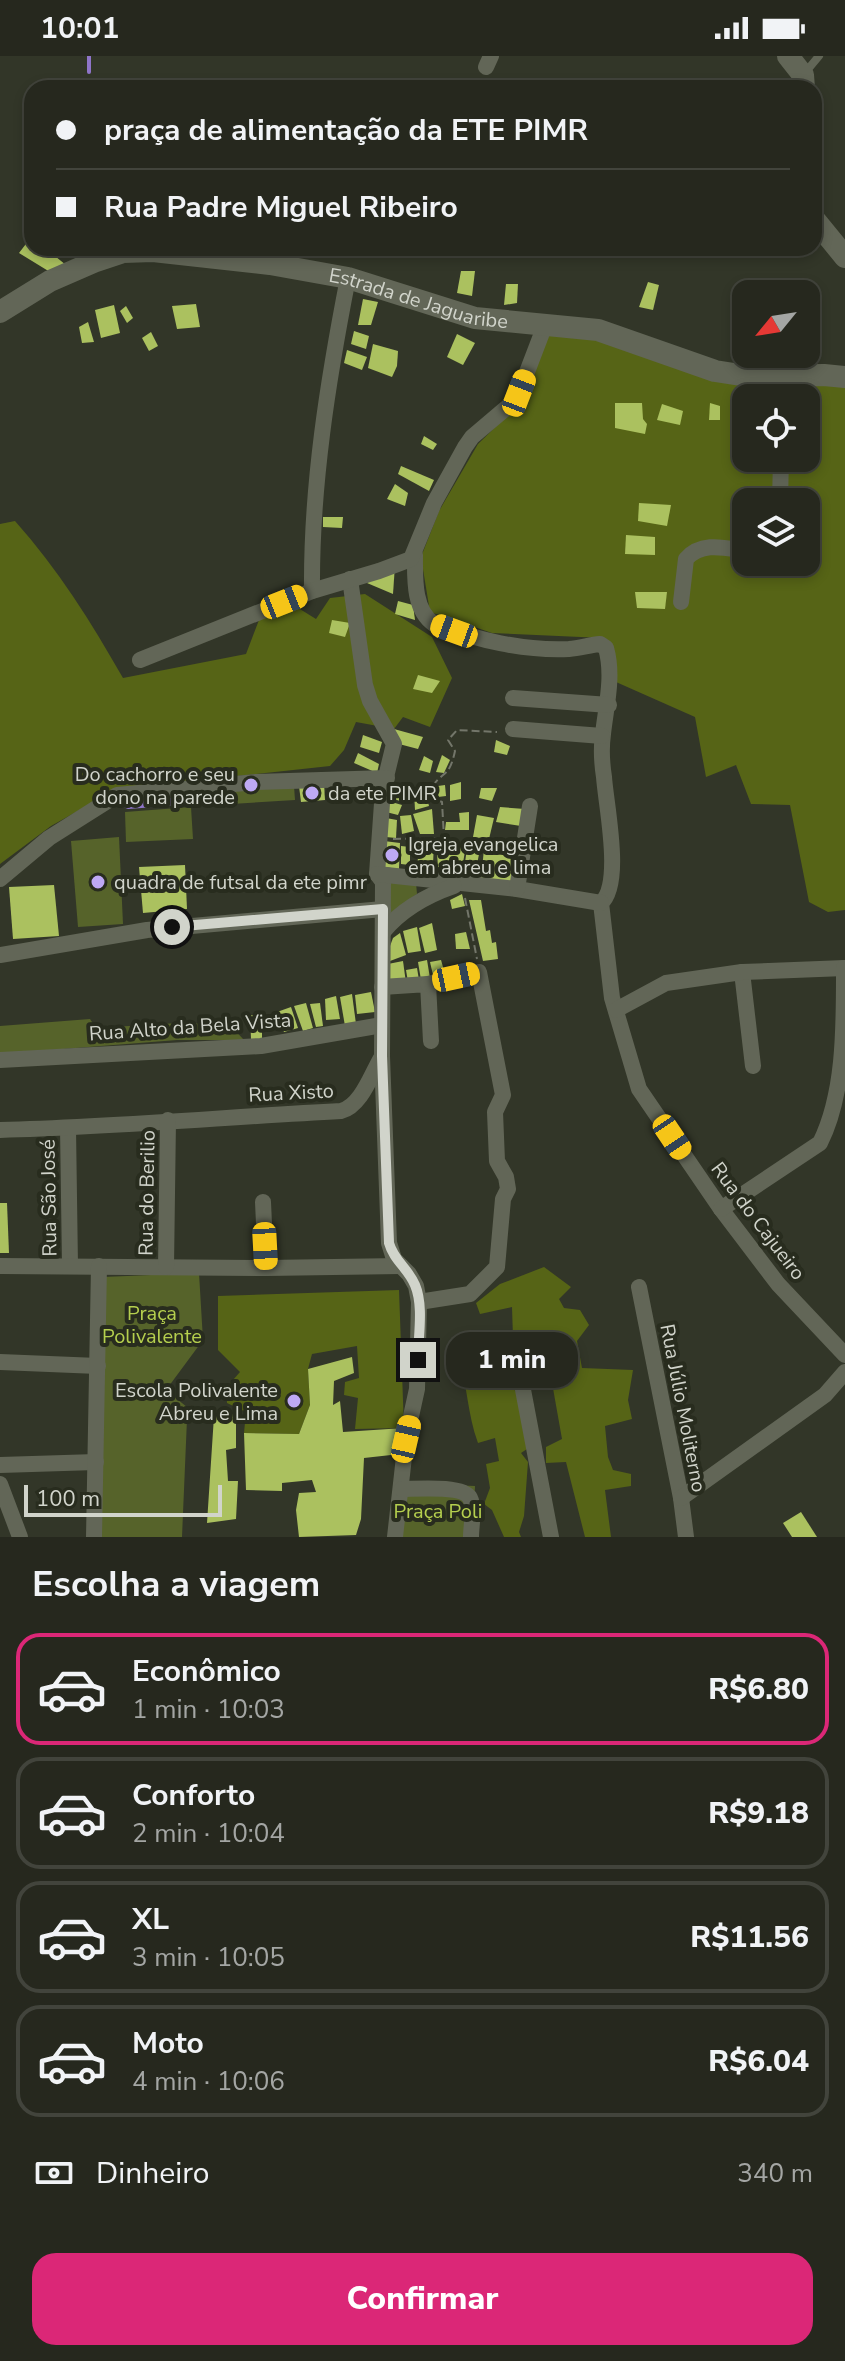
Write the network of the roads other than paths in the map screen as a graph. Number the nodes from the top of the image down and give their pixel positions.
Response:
1 (788, 56) edge
2 (819, 56) edge
3 (803, 80) edge
4 (805, 80) edge
5 (822, 229) edge
6 (113, 256) edge
7 (200, 256) edge
8 (845, 257) edge
9 (348, 278) junction
10 (0, 312) edge
11 (545, 325) junction
12 (845, 377) edge
13 (775, 384) edge
14 (803, 384) edge
15 (732, 550) edge
16 (415, 555) junction
17 (350, 579) junction
18 (312, 591) junction
19 (681, 602) dead end
20 (140, 660) dead end
21 (513, 698) dead end
22 (609, 705) junction
23 (513, 729) road end
24 (602, 736) junction
25 (385, 784) junction
26 (530, 806) dead end
27 (377, 874) junction
28 (0, 879) edge
29 (464, 889) junction
30 (517, 889) junction
31 (601, 903) junction
32 (383, 909) junction
33 (383, 932) junction
34 (0, 955) edge
35 (845, 968) edge
36 (742, 972) junction
37 (428, 984) junction
38 (382, 987) junction
39 (616, 1010) junction
40 (382, 1025) junction
41 (431, 1041) dead end
42 (382, 1056) junction
43 (0, 1060) edge
44 (753, 1066) dead end
45 (168, 1120) junction
46 (68, 1128) junction
47 (0, 1130) edge
48 (263, 1202) dead end
49 (721, 1209) junction
50 (0, 1266) edge
51 (70, 1266) junction
52 (99, 1266) junction
53 (401, 1266) junction
54 (166, 1267) junction
55 (266, 1268) junction
56 (639, 1287) dead end
57 (419, 1302) junction
58 (845, 1355) edge
59 (0, 1362) edge
60 (98, 1366) junction
61 (845, 1372) edge
62 (520, 1374) dead end
63 (96, 1462) junction
64 (0, 1465) edge
65 (0, 1484) edge
66 (402, 1489) junction
67 (681, 1498) junction
68 (20, 1537) edge
69 (94, 1537) edge
70 (395, 1537) edge
71 (471, 1537) edge
72 (551, 1537) edge
73 (686, 1537) edge

1 - 3 street
2 - 4 lane
5 - 8 street
6 - 10 street, Estrada de Jaguaribe
7 - 9 street, Estrada de Jaguaribe
9 - 11 street, Estrada de Jaguaribe
9 - 18 street
11 - 13 street, Estrada de Jaguaribe
11 - 16 street
12 - 14 street, Estrada de Jaguaribe
15 - 19 street
16 - 17 street
16 - 22 street, Rua do Cajueiro
17 - 18 street
17 - 25 street
18 - 20 street
21 - 22 street
22 - 24 street, Rua do Cajueiro
23 - 24 street
24 - 31 street, Rua do Cajueiro
25 - 27 street
25 - 28 street
26 - 30 street
27 - 29 street
27 - 32 street
29 - 30 street
29 - 33 street
30 - 31 street
31 - 39 street, Rua do Cajueiro
32 - 33 street
32 - 34 street
33 - 38 street
35 - 36 street
35 - 49 street
36 - 39 street
36 - 44 street
37 - 38 street
37 - 41 street
37 - 57 street
38 - 40 street
39 - 49 street, Rua do Cajueiro
40 - 42 street
40 - 43 street, Rua Alto da Bela Vista
42 - 45 street, Rua Xisto
42 - 53 street
45 - 46 street
45 - 54 street, Rua do Berilio
46 - 47 street
46 - 51 street, Rua São José
48 - 55 street
49 - 58 street, Rua do Cajueiro
50 - 51 street
51 - 52 street
52 - 54 street
52 - 60 street
53 - 55 street
53 - 57 street
54 - 55 street
56 - 67 street, Rua Júlio Moliterno
57 - 66 street
59 - 60 street
60 - 63 street
61 - 67 street
62 - 72 street
63 - 64 street
63 - 69 street
65 - 68 street
66 - 70 street
66 - 71 street
67 - 73 street, Rua Júlio Moliterno

